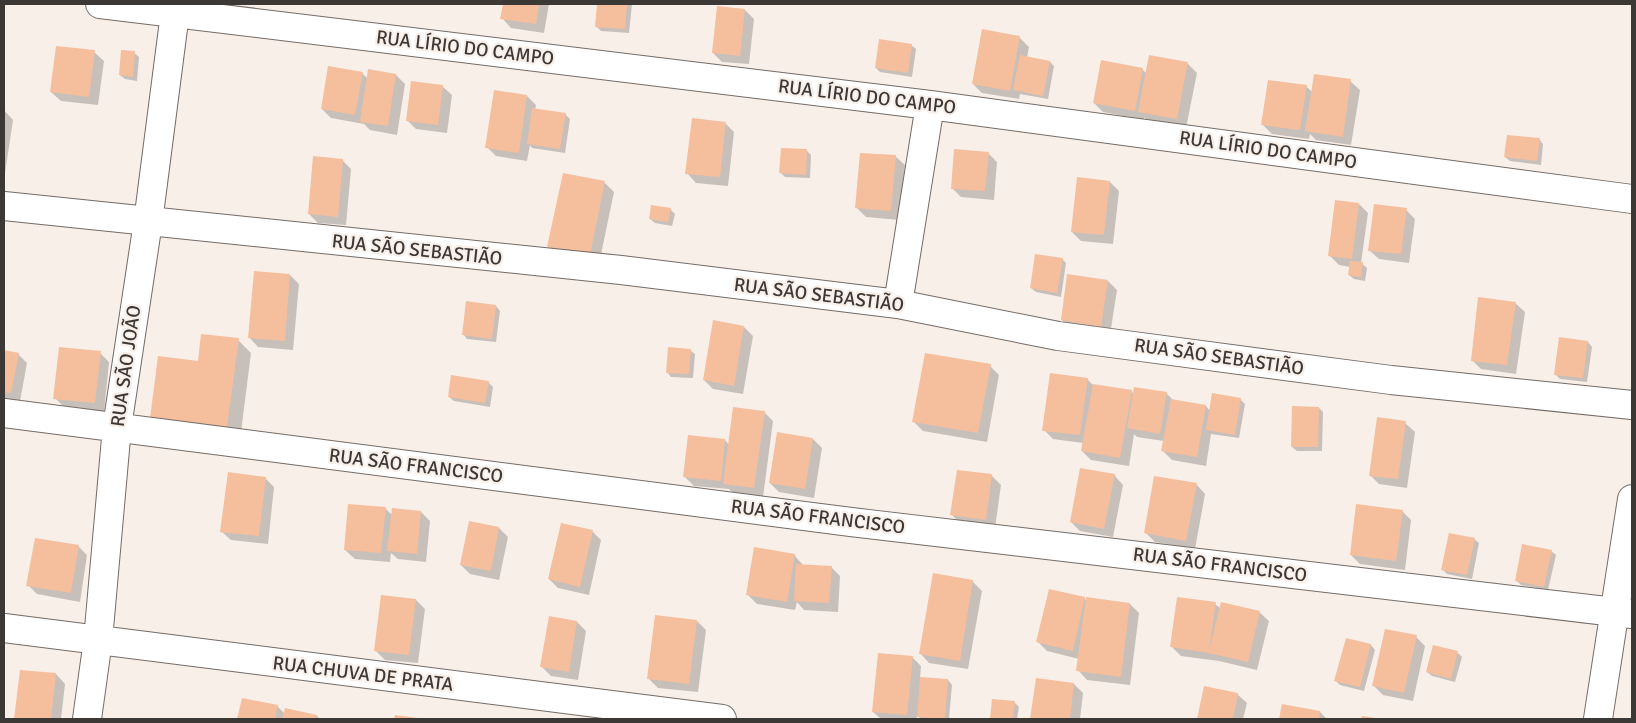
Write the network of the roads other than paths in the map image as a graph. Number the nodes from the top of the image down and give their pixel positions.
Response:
1 (100, 4) edge
2 (175, 13) junction
3 (930, 104) junction
4 (1632, 200) edge
5 (4, 206) edge
6 (148, 222) junction
7 (898, 304) junction
8 (1632, 405) edge
9 (4, 413) edge
10 (117, 427) junction
11 (1632, 499) edge
12 (1623, 613) edge
13 (4, 628) edge
14 (98, 640) junction
15 (86, 719) edge
16 (722, 719) edge
17 (1598, 719) edge

1 - 2 street, RUA LÍRIO DO CAMPO
2 - 3 street, RUA LÍRIO DO CAMPO
2 - 6 street, RUA SÃO JOÃO
3 - 4 street, RUA LÍRIO DO CAMPO
3 - 7 street
5 - 6 street, RUA SÃO SEBASTIÃO
6 - 7 street, RUA SÃO SEBASTIÃO
6 - 10 street, RUA SÃO JOÃO
7 - 8 street, RUA SÃO SEBASTIÃO
9 - 10 street, RUA SÃO FRANCISCO
10 - 12 street, RUA SÃO FRANCISCO
10 - 14 street, RUA SÃO JOÃO
11 - 12 street
12 - 17 street
13 - 14 street, RUA CHUVA DE PRATA
14 - 15 street, RUA SÃO JOÃO
14 - 16 street, RUA CHUVA DE PRATA

